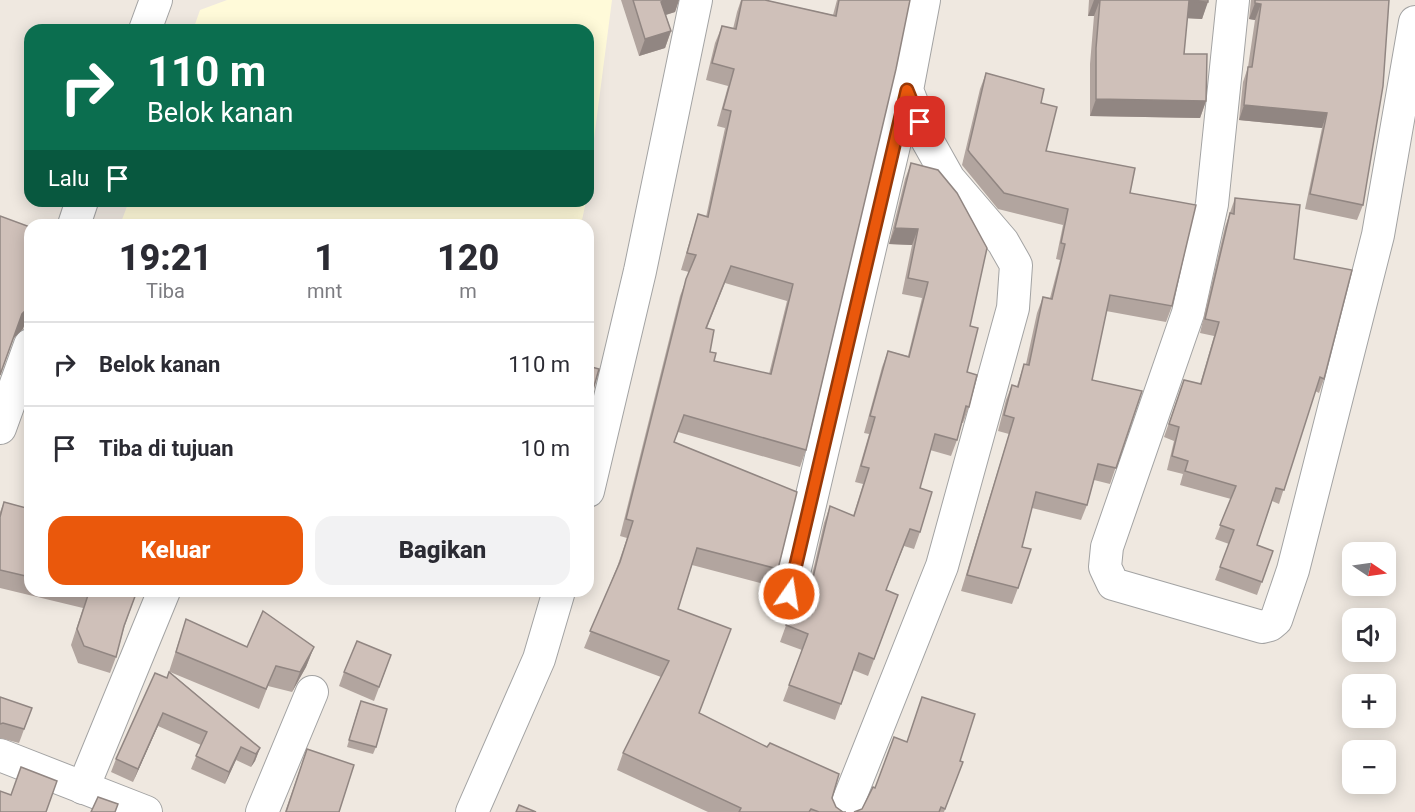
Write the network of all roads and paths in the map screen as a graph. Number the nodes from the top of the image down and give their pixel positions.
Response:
1 (156, 0) edge
2 (696, 0) edge
3 (924, 0) edge
4 (1233, 0) edge
5 (1415, 22) edge
6 (147, 24) edge
7 (907, 90) junction
8 (24, 362) edge
9 (0, 428) edge
10 (594, 466) edge
11 (789, 594) dead end
12 (162, 597) edge
13 (557, 597) edge
14 (312, 692) dead end
15 (0, 755) edge
16 (83, 788) junction
17 (146, 812) edge
18 (262, 812) edge
19 (472, 812) edge
20 (844, 812) edge

1 - 6 street
2 - 10 street
3 - 7 street
4 - 5 street
7 - 11 street
7 - 20 street
8 - 9 street
12 - 16 street
13 - 19 street
14 - 18 street
15 - 16 street
16 - 17 street

